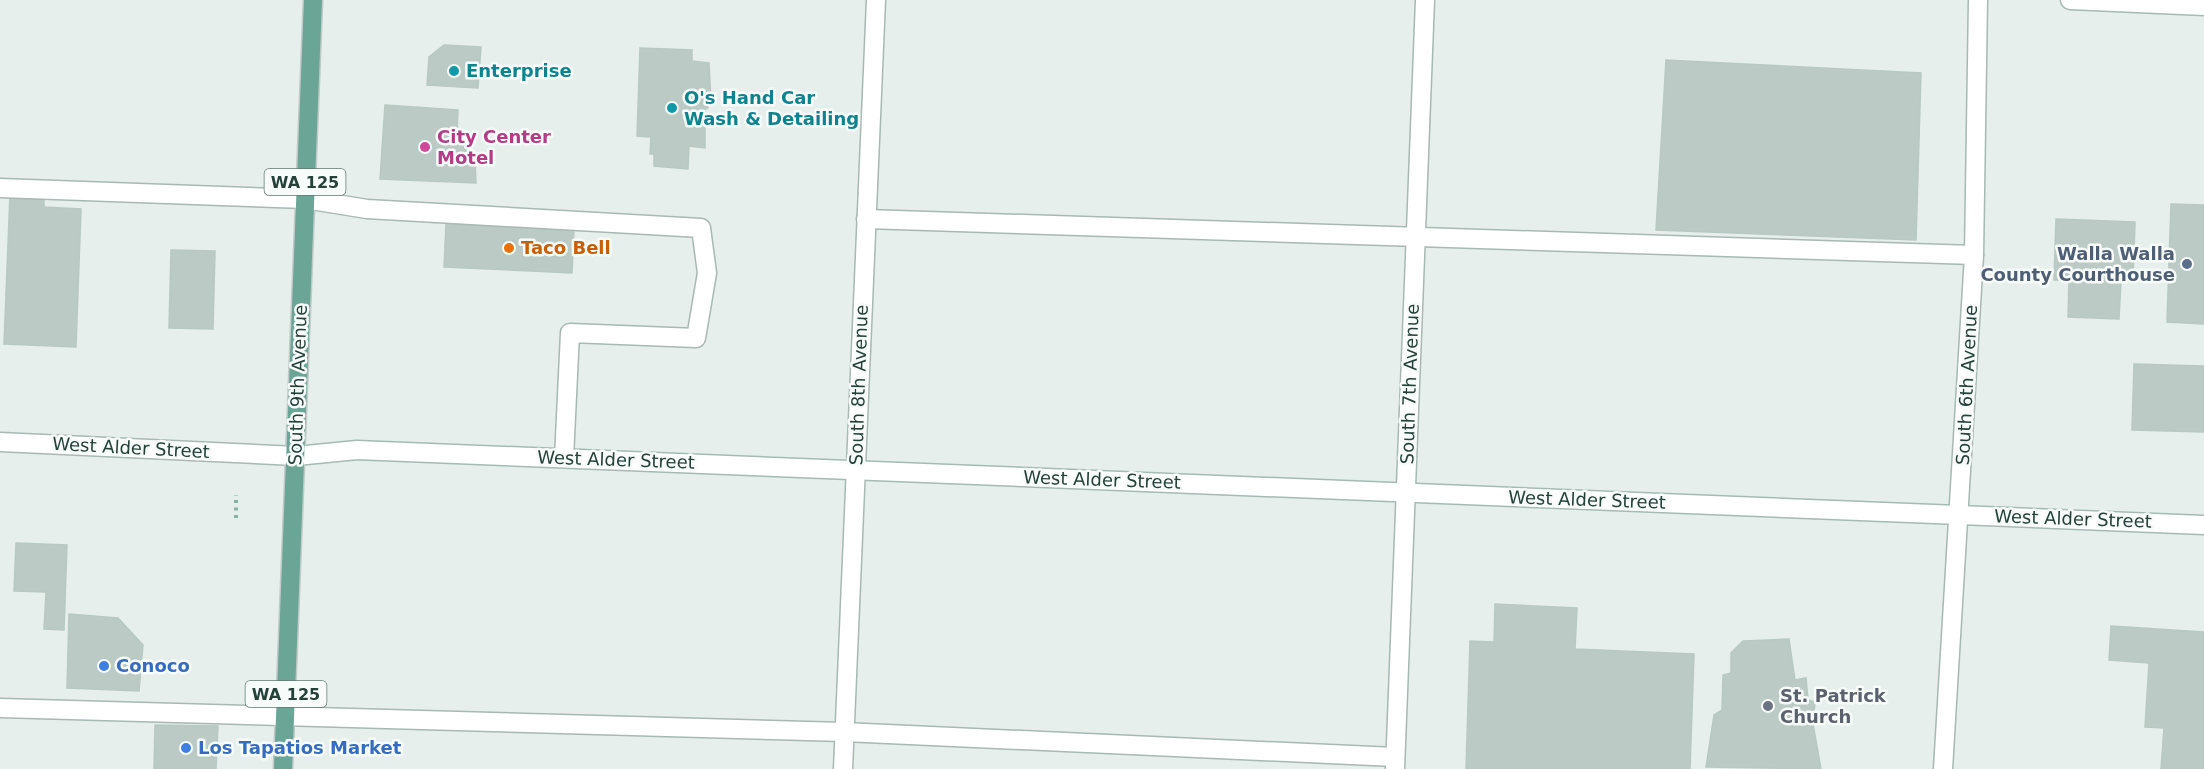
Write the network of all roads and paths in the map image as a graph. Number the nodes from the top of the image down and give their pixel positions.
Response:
1 (313, 0) edge
2 (876, 0) edge
3 (1425, 0) edge
4 (1978, 0) edge
5 (2070, 0) edge
6 (2204, 6) edge
7 (0, 188) edge
8 (305, 199) junction
9 (866, 219) junction
10 (1416, 236) junction
11 (1974, 255) junction
12 (0, 442) edge
13 (296, 456) junction
14 (564, 458) junction
15 (856, 470) junction
16 (1406, 492) junction
17 (236, 495) dead end
18 (1959, 515) junction
19 (236, 518) dead end
20 (2204, 525) edge
21 (0, 708) edge
22 (285, 717) junction
23 (844, 732) junction
24 (1395, 763) edge
25 (283, 769) edge
26 (843, 769) edge
27 (1943, 769) edge

1 - 8 main road, South 9th Avenue / WA 125
2 - 9 street, South 8th Avenue
3 - 10 street, South 7th Avenue
4 - 11 street, South 6th Avenue
5 - 6 street
7 - 8 street
8 - 13 main road, South 9th Avenue / WA 125
8 - 14 street
9 - 10 street
9 - 15 street, South 8th Avenue
10 - 11 street
10 - 16 street, South 7th Avenue
11 - 18 street, South 6th Avenue
12 - 13 street, West Alder Street
13 - 14 street, West Alder Street
13 - 22 main road, South 9th Avenue / WA 125
14 - 15 street, West Alder Street
15 - 16 street, West Alder Street
15 - 23 street, South 8th Avenue
16 - 18 street, West Alder Street
16 - 24 street, South 7th Avenue
17 - 19 path
18 - 20 street, West Alder Street
18 - 27 street, South 6th Avenue
21 - 22 street
22 - 23 street
22 - 25 main road, South 9th Avenue / WA 125
23 - 24 street
23 - 26 street, South 8th Avenue

